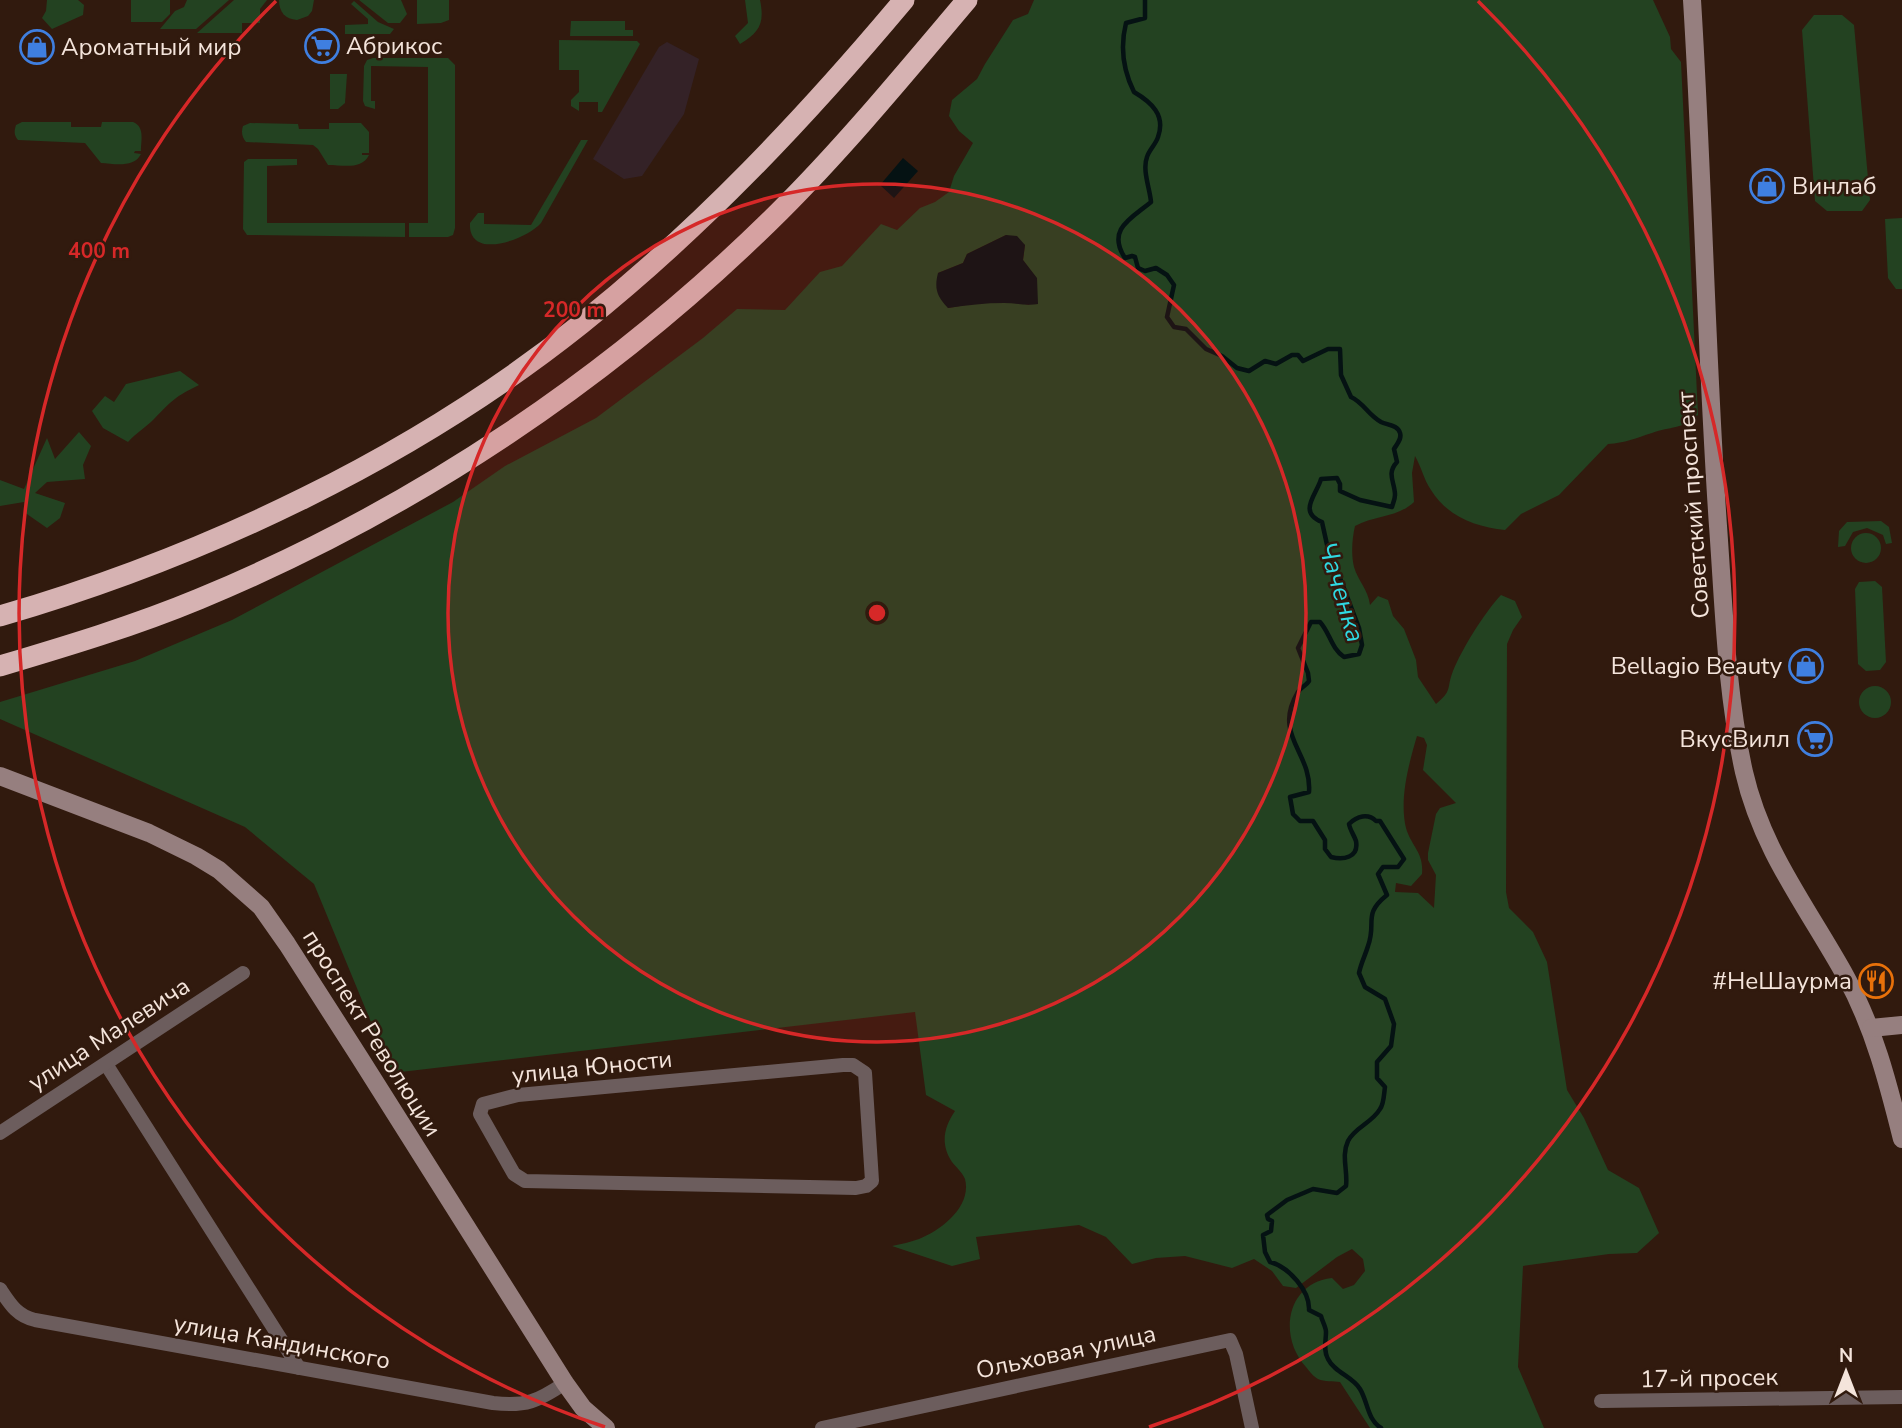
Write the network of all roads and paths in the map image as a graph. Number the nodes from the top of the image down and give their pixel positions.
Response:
1 (904, 0) edge
2 (967, 0) edge
3 (1692, 0) edge
4 (0, 616) edge
5 (0, 666) edge
6 (0, 776) edge
7 (243, 973) dead end
8 (1902, 1025) edge
9 (1871, 1028) junction
10 (106, 1064) junction
11 (0, 1133) edge
12 (1902, 1139) edge
13 (788, 1185) joint
14 (0, 1289) edge
15 (299, 1368) junction
16 (565, 1383) junction
17 (1902, 1397) edge
18 (1601, 1401) dead end
19 (606, 1428) edge
20 (822, 1428) edge
21 (1252, 1428) edge

1 - 4 highway
2 - 5 highway
3 - 9 street, Советский проспект
6 - 16 street, проспект Революции
7 - 10 street, улица Малевича
8 - 9 street
9 - 12 street, Советский проспект
10 - 11 street, улица Малевича
10 - 15 street
13 - 13 street, улица Юности
14 - 15 street, улица Кандинского
15 - 16 street, улица Кандинского
16 - 19 street, проспект Революции
17 - 18 street, 17-й просек
20 - 21 street, Ольховая улица

